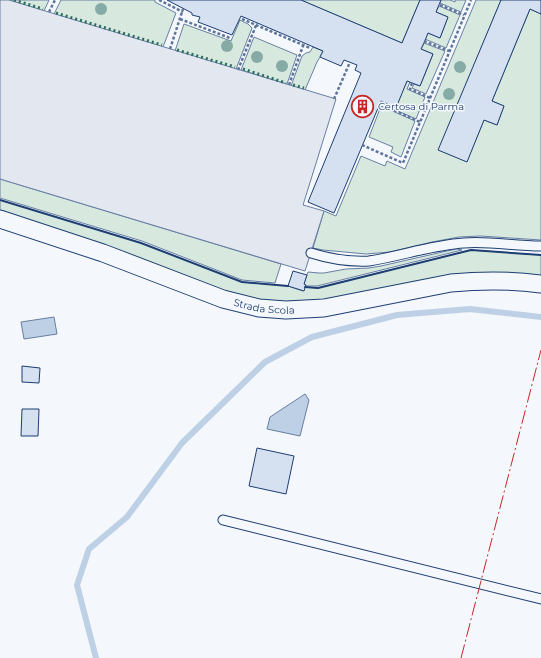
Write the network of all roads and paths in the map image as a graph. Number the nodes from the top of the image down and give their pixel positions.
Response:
1 (55, 0) edge
2 (159, 0) edge
3 (471, 0) edge
4 (440, 5) dead end
5 (49, 12) dead end
6 (464, 15) junction
7 (180, 19) junction
8 (242, 19) dead end
9 (256, 24) junction
10 (230, 38) dead end
11 (424, 41) dead end
12 (304, 44) junction
13 (310, 48) dead end
14 (170, 49) dead end
15 (449, 51) junction
16 (350, 62) dead end
17 (238, 70) dead end
18 (412, 83) dead end
19 (289, 85) dead end
20 (430, 98) junction
21 (334, 99) dead end
22 (388, 105) dead end
23 (420, 122) junction
24 (362, 145) dead end
25 (0, 219) edge
26 (541, 246) edge
27 (311, 253) dead end
28 (541, 284) edge
29 (223, 520) dead end
30 (541, 599) edge

1 - 5 path
2 - 7 path
3 - 6 path
4 - 6 path
6 - 15 path
7 - 10 path
7 - 14 path
8 - 9 path
9 - 12 path
9 - 17 path
11 - 15 path
12 - 13 path
12 - 19 path
15 - 20 path
16 - 21 path
18 - 20 path
20 - 23 path
22 - 23 path
23 - 24 path
25 - 28 street, Strada Scola
26 - 27 lane
29 - 30 lane

